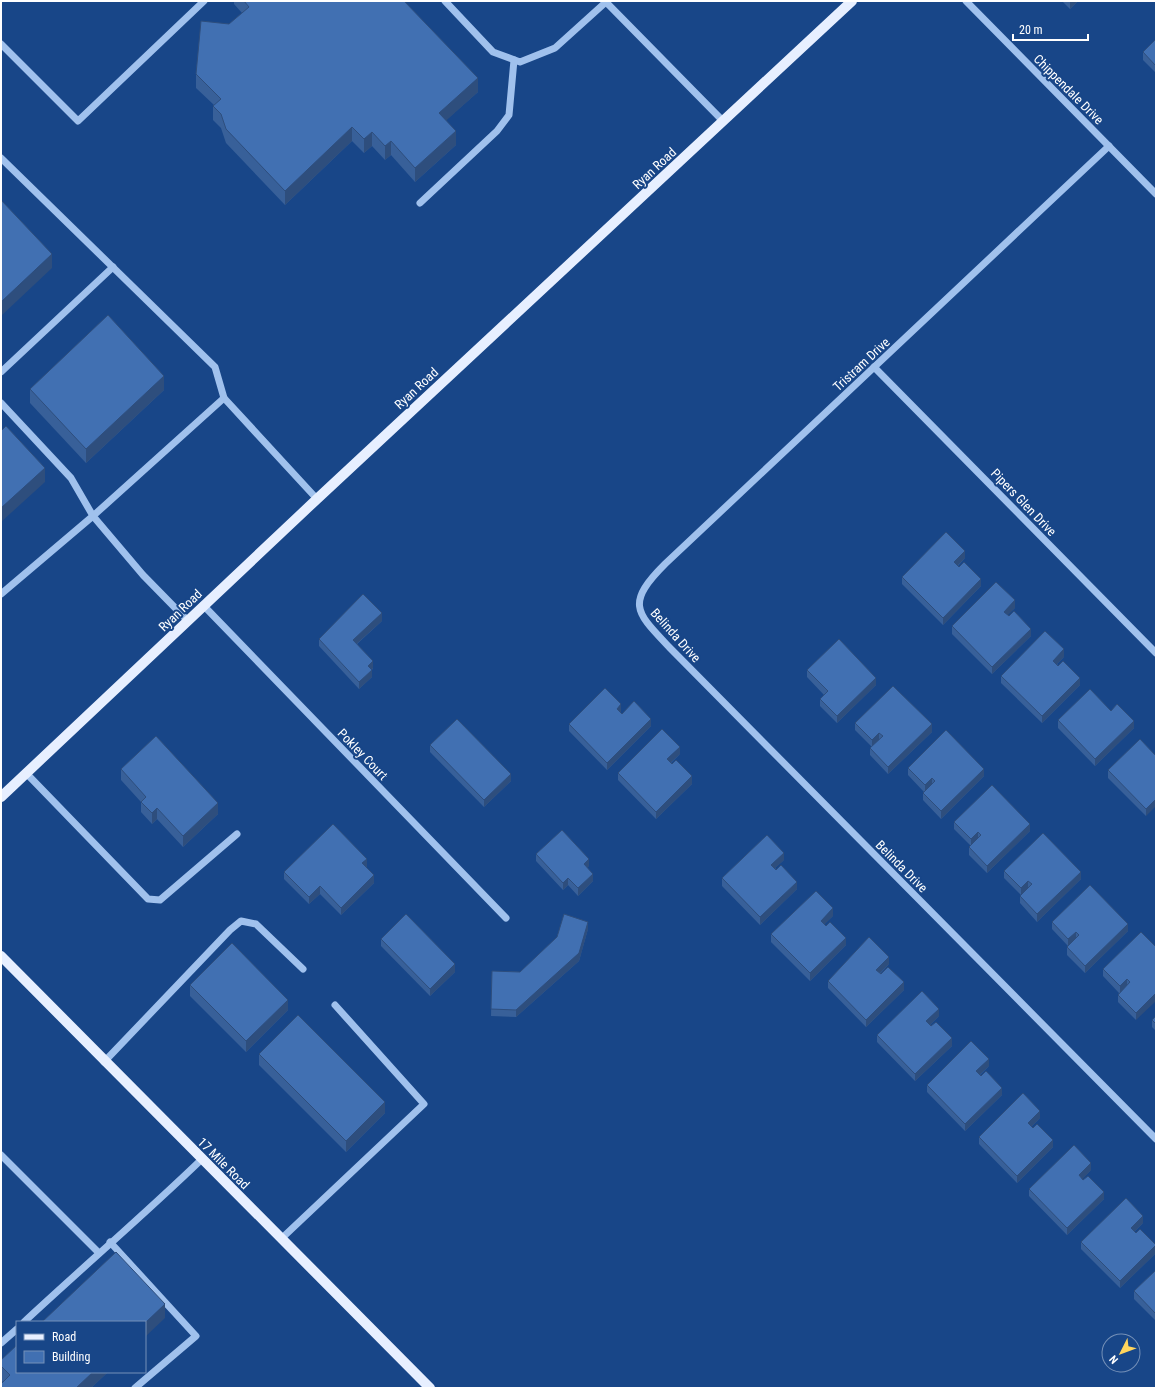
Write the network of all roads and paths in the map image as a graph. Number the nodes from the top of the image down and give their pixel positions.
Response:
1 (204, 1) edge
2 (445, 1) edge
3 (852, 1) edge
4 (966, 1) edge
5 (606, 2) edge
6 (1, 44) edge
7 (514, 60) junction
8 (723, 121) junction
9 (1109, 146) junction
10 (1, 158) edge
11 (1156, 194) edge
12 (420, 204) dead end
13 (113, 267) junction
14 (874, 367) junction
15 (1, 372) edge
16 (224, 398) junction
17 (1, 403) edge
18 (317, 499) junction
19 (93, 516) junction
20 (1, 594) edge
21 (638, 604) joint
22 (203, 606) junction
23 (188, 621) junction
24 (1156, 653) edge
25 (27, 774) junction
26 (1, 798) edge
27 (237, 834) dead end
28 (506, 918) dead end
29 (1, 956) edge
30 (303, 969) dead end
31 (335, 1005) dead end
32 (104, 1062) junction
33 (1156, 1140) edge
34 (1, 1155) edge
35 (202, 1159) junction
36 (281, 1239) junction
37 (110, 1242) junction
38 (99, 1253) junction
39 (25, 1321) edge
40 (16, 1330) edge
41 (1, 1343) edge
42 (135, 1388) edge
43 (430, 1388) edge

1 - 6 street
2 - 7 street
3 - 8 main road, Ryan Road
4 - 9 street, Chippendale Drive
5 - 7 street
5 - 8 street
7 - 12 street
8 - 18 main road, Ryan Road
9 - 11 street, Chippendale Drive
9 - 14 street, Tristram Drive
10 - 13 street
13 - 15 street
13 - 16 street
14 - 21 street, Tristram Drive
14 - 24 street, Pipers Glen Drive
16 - 18 street
16 - 19 street
17 - 19 street
18 - 22 main road, Ryan Road
19 - 20 street
19 - 23 street
21 - 33 street, Belinda Drive
22 - 23 main road, Ryan Road
22 - 28 street, Pokley Court
23 - 25 main road, Ryan Road
25 - 26 main road, Ryan Road
25 - 27 street
29 - 32 main road, 17 Mile Road
30 - 32 street
31 - 36 street
32 - 35 main road, 17 Mile Road
34 - 38 street
35 - 36 main road, 17 Mile Road
35 - 37 street
36 - 43 main road, 17 Mile Road
37 - 38 street
37 - 42 street
38 - 39 street
40 - 41 street

